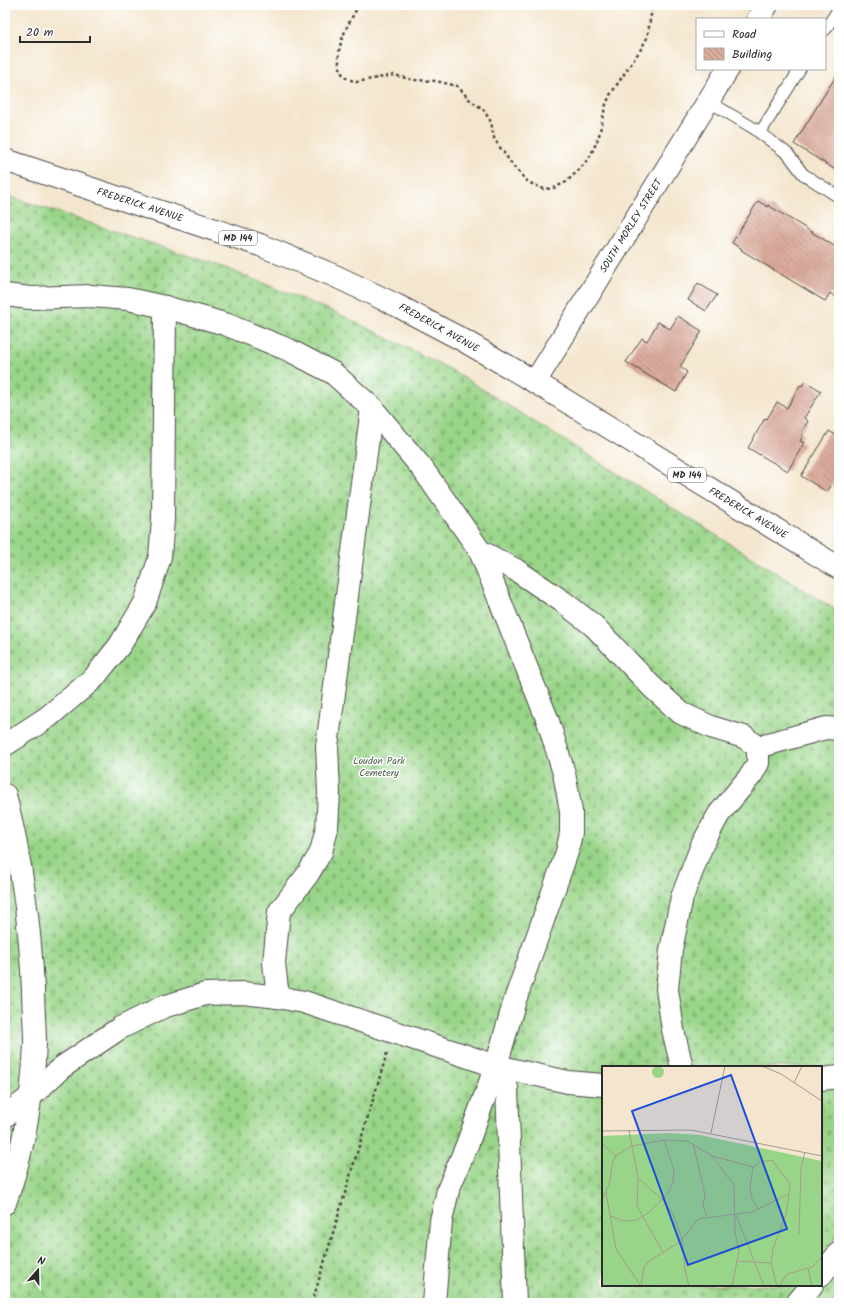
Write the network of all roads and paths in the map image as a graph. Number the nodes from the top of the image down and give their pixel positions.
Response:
1 (359, 5) edge
2 (652, 5) edge
3 (767, 5) edge
4 (839, 8) edge
5 (759, 18) edge
6 (826, 28) edge
7 (727, 70) edge
8 (799, 70) edge
9 (708, 101) junction
10 (760, 133) junction
11 (5, 160) edge
12 (839, 197) edge
13 (5, 295) edge
14 (164, 307) junction
15 (535, 382) junction
16 (372, 408) junction
17 (480, 551) junction
18 (839, 568) edge
19 (839, 729) edge
20 (5, 744) edge
21 (758, 747) junction
22 (5, 795) edge
23 (278, 997) junction
24 (393, 1032) junction
25 (496, 1066) junction
26 (682, 1066) edge
27 (839, 1077) edge
28 (822, 1079) edge
29 (602, 1085) edge
30 (30, 1097) junction
31 (5, 1116) edge
32 (5, 1203) edge
33 (839, 1253) edge
34 (822, 1274) edge
35 (811, 1286) edge
36 (312, 1303) edge
37 (434, 1303) edge
38 (515, 1303) edge
39 (797, 1303) edge

1 - 2 path
3 - 5 street
4 - 6 lane
7 - 9 street, SOUTH MORLEY STREET
8 - 10 lane
9 - 10 lane
9 - 15 street, SOUTH MORLEY STREET
10 - 12 lane
11 - 15 street, FREDERICK AVENUE / MD 144
13 - 14 street
14 - 16 street
14 - 20 street
15 - 18 street, FREDERICK AVENUE / MD 144
16 - 17 street
16 - 23 street
17 - 21 street
17 - 25 street
19 - 21 street
21 - 26 street
22 - 30 street
23 - 24 street
23 - 30 street
24 - 25 street
24 - 36 path
25 - 29 street
25 - 37 street
25 - 38 street
27 - 28 street
30 - 31 street
30 - 32 street
33 - 34 street
35 - 39 street

